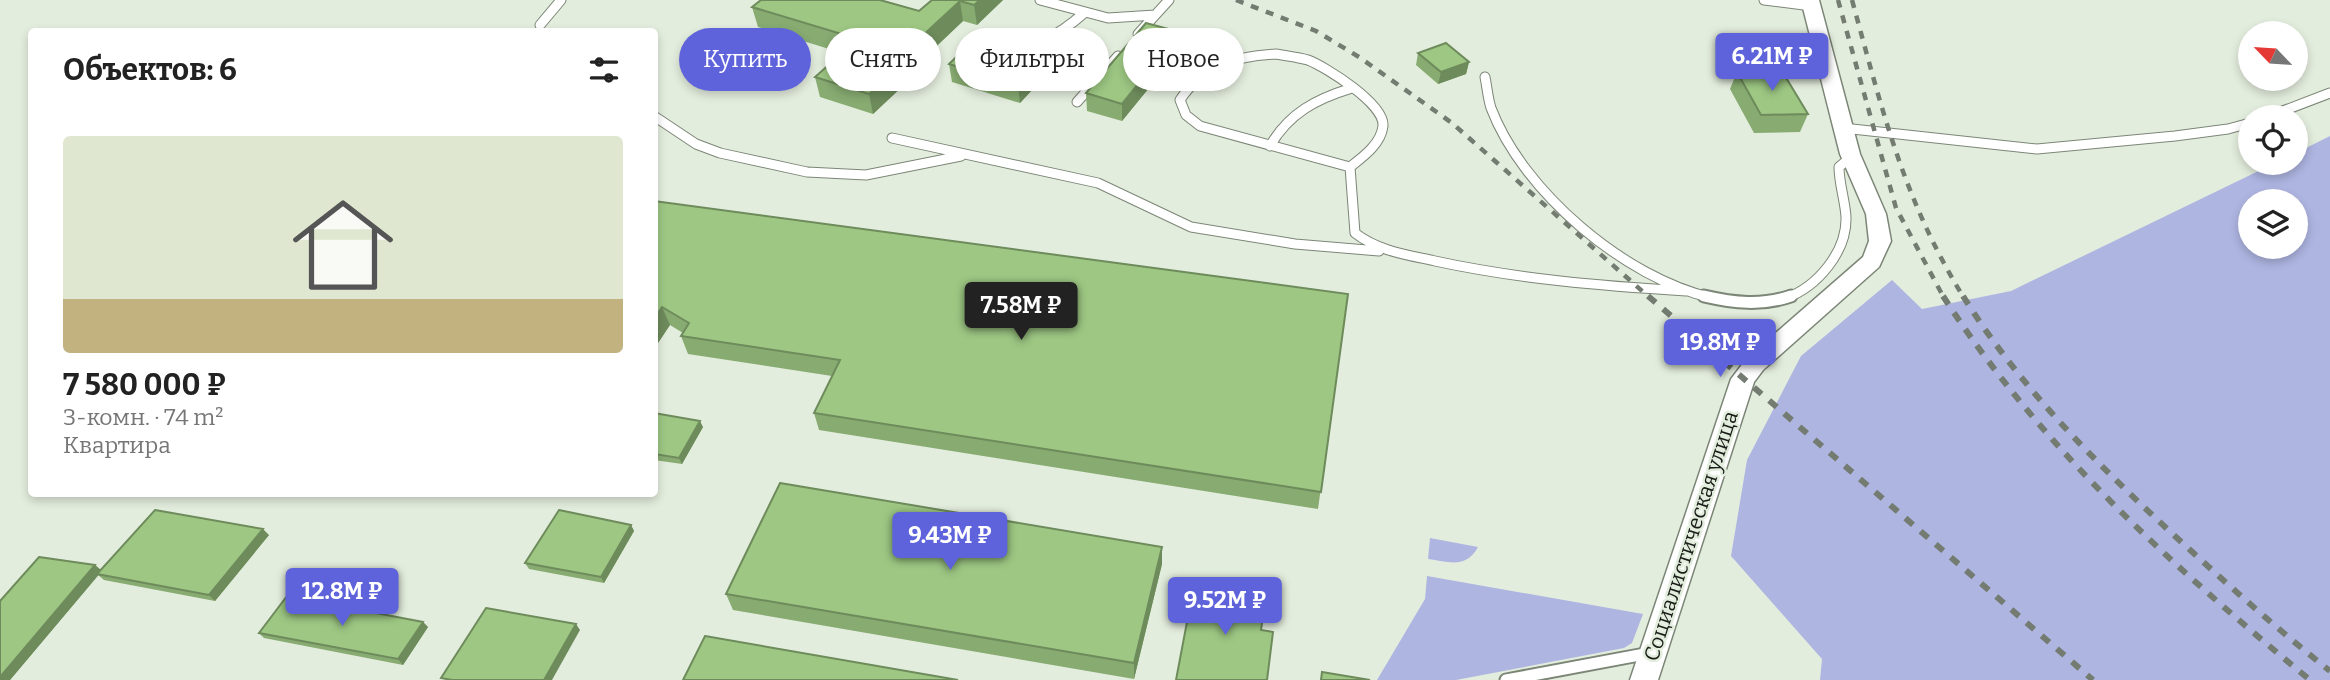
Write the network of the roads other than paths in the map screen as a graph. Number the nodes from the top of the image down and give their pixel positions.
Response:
1 (561, 0) edge
2 (1040, 0) edge
3 (1169, 0) edge
4 (1764, 0) edge
5 (1811, 3) edge
6 (1084, 13) junction
7 (1155, 15) junction
8 (540, 25) dead end
9 (1064, 28) edge
10 (1143, 28) edge
11 (1121, 53) edge
12 (1485, 77) dead end
13 (1352, 88) junction
14 (2330, 93) edge
15 (1077, 102) dead end
16 (2298, 105) edge
17 (658, 118) edge
18 (2238, 126) edge
19 (1843, 128) junction
20 (892, 138) dead end
21 (1270, 146) junction
22 (967, 155) junction
23 (1851, 157) junction
24 (1350, 167) junction
25 (1392, 251) junction
26 (1686, 291) junction
27 (1653, 653) junction
28 (1506, 680) edge
29 (1644, 680) edge

1 - 8 lane
2 - 6 lane
3 - 7 lane
4 - 5 lane
5 - 19 street, Социалистическая улица
6 - 7 lane
6 - 9 lane
7 - 10 lane
11 - 15 lane
12 - 26 lane
13 - 21 lane
13 - 21 lane
13 - 24 lane
14 - 16 lane
17 - 22 lane
18 - 19 lane
19 - 23 street, Социалистическая улица
20 - 22 lane
21 - 24 lane
22 - 25 lane
23 - 26 lane
23 - 27 street, Социалистическая улица
24 - 25 lane
25 - 26 lane
27 - 28 lane
27 - 29 street, Социалистическая улица

